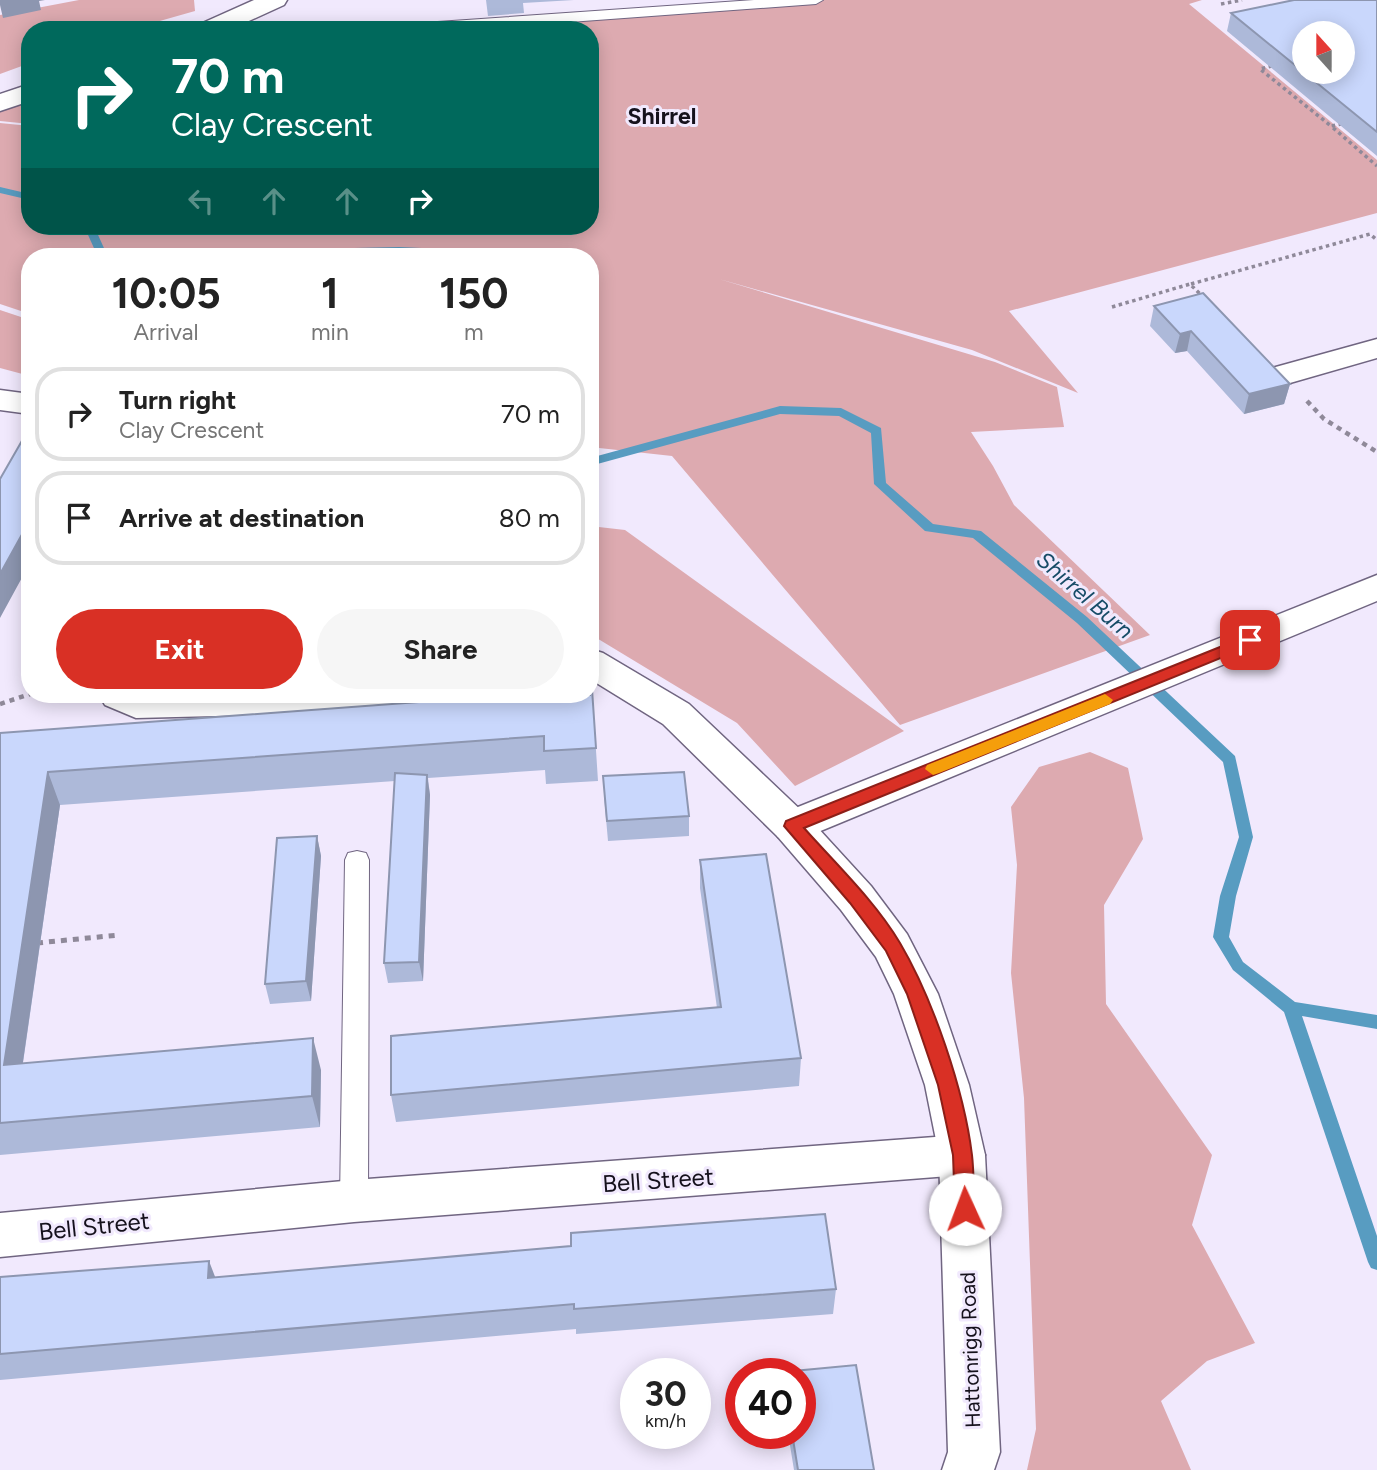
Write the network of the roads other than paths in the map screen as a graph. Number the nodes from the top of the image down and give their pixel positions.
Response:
1 (275, 0) edge
2 (816, 0) edge
3 (227, 21) edge
4 (521, 21) edge
5 (21, 95) edge
6 (0, 103) edge
7 (1377, 348) edge
8 (1283, 375) edge
9 (1377, 587) edge
10 (599, 667) edge
11 (134, 703) edge
12 (175, 703) edge
13 (792, 826) junction
14 (357, 860) dead end
15 (962, 1155) junction
16 (354, 1201) junction
17 (0, 1235) edge
18 (968, 1470) edge

1 - 3 street
2 - 4 lane
5 - 6 street
7 - 8 street
9 - 13 street
10 - 13 street, Hattonrigg Road
11 - 12 street
13 - 15 street, Hattonrigg Road
14 - 16 lane
15 - 16 street, Bell Street
15 - 18 street, Hattonrigg Road
16 - 17 street, Bell Street

